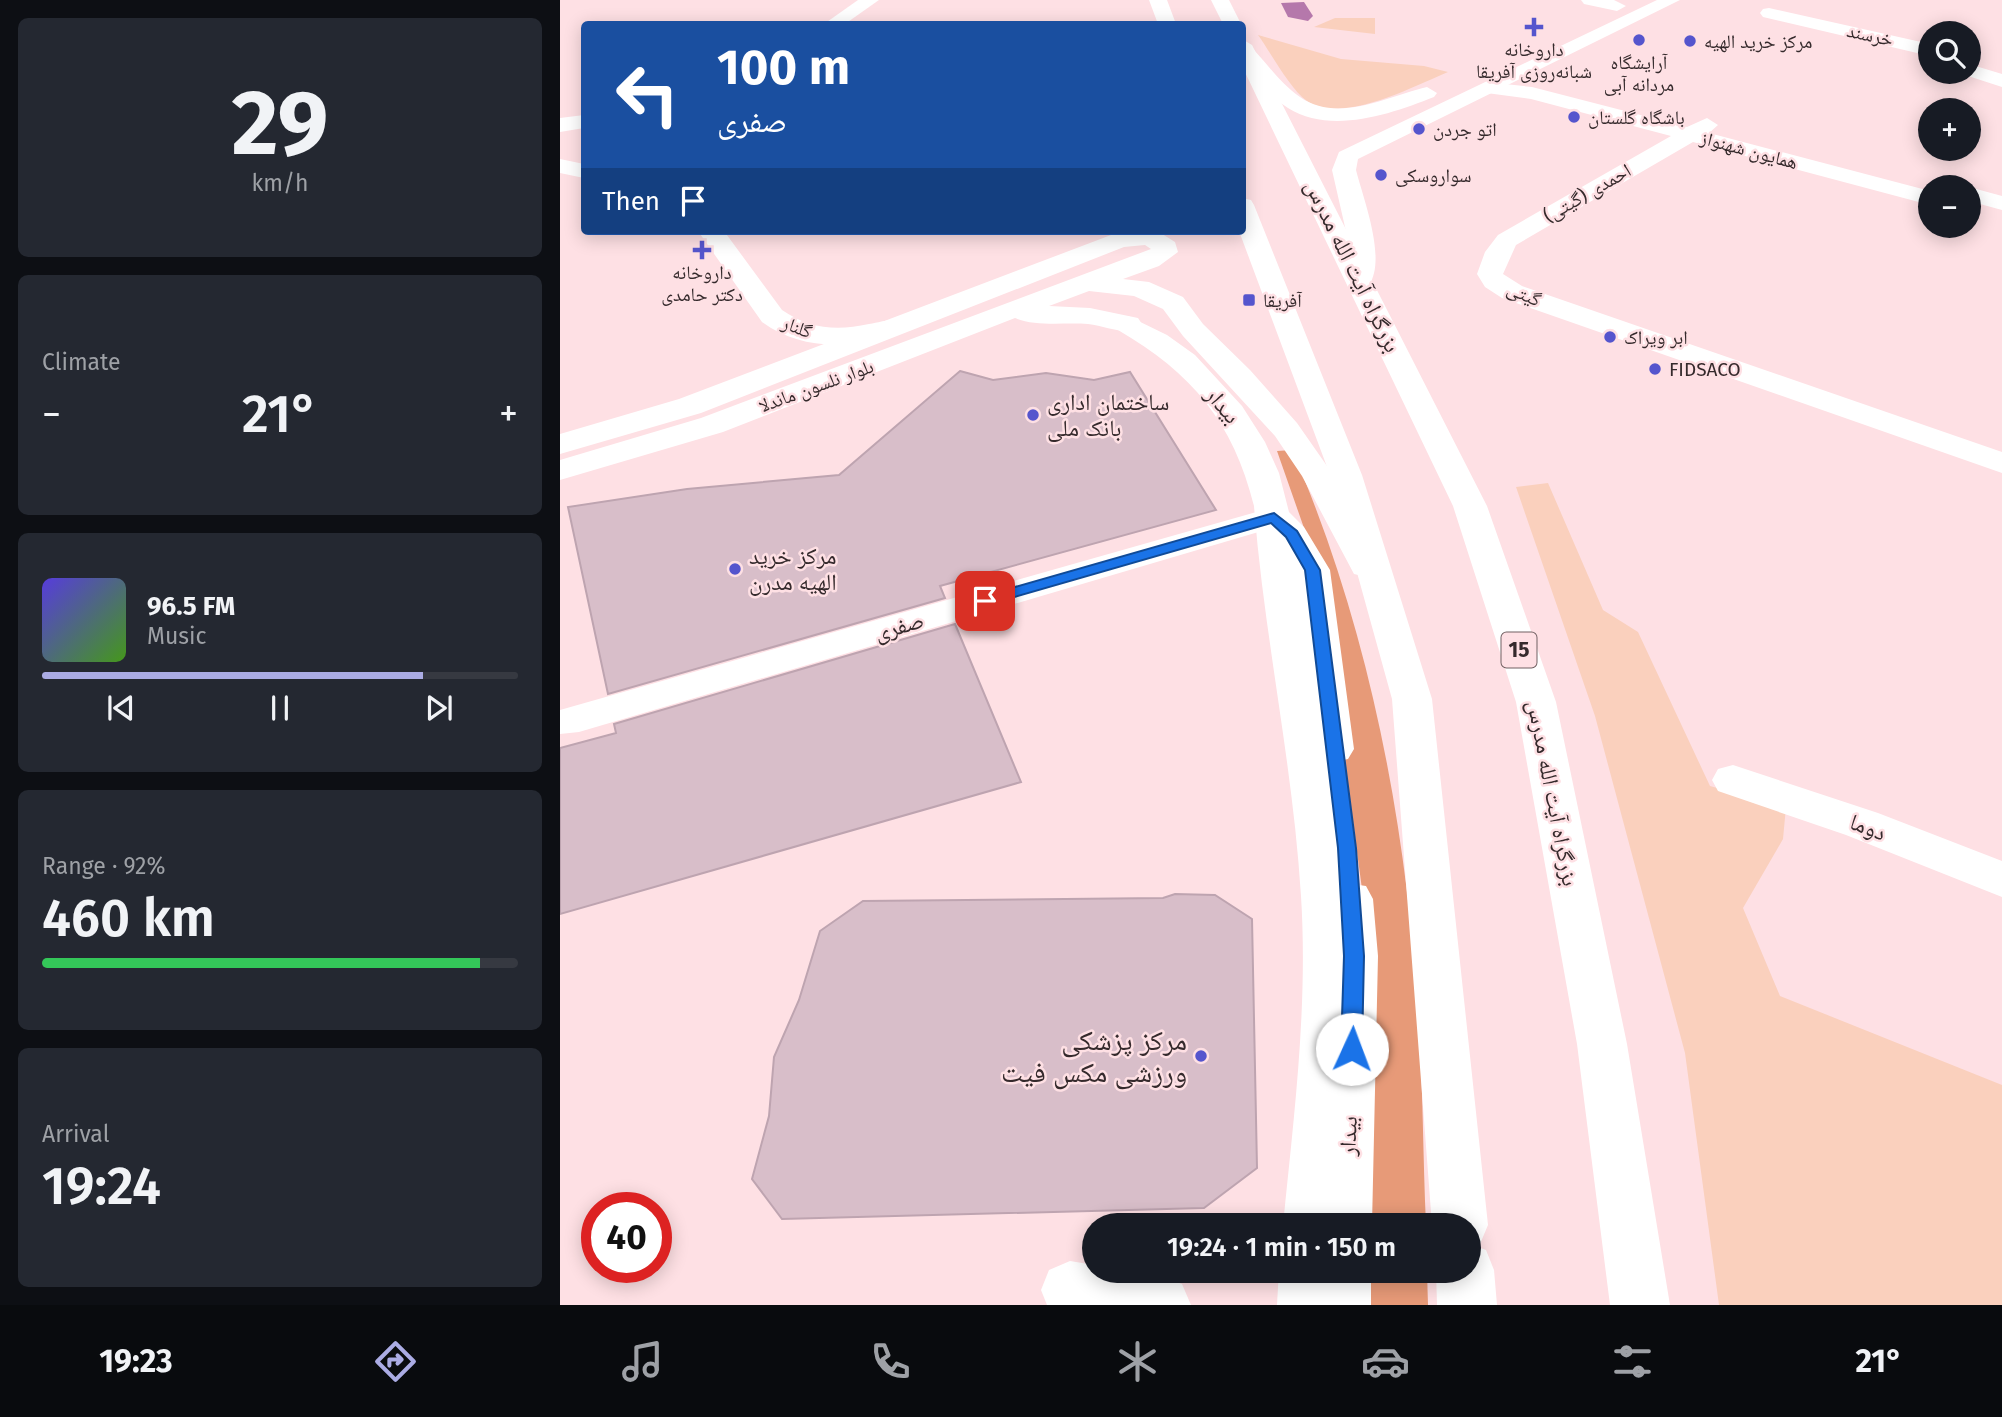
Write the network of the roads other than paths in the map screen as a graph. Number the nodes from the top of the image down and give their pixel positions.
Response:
1 (840, 0) edge
2 (1158, 0) edge
3 (1220, 0) edge
4 (1590, 0) edge
5 (1671, 0) edge
6 (868, 1) edge
7 (1624, 3) edge
8 (1769, 13) dead end
9 (838, 21) edge
10 (1166, 21) edge
11 (1231, 21) edge
12 (1246, 47) edge
13 (1918, 47) edge
14 (1246, 51) edge
15 (1529, 68) junction
16 (1981, 74) edge
17 (1473, 80) junction
18 (2002, 81) edge
19 (1360, 111) junction
20 (581, 122) edge
21 (1410, 124) junction
22 (560, 125) edge
23 (1698, 129) junction
24 (560, 166) edge
25 (581, 170) edge
26 (1918, 181) edge
27 (1918, 194) edge
28 (1981, 197) edge
29 (2002, 203) edge
30 (1981, 211) edge
31 (1246, 215) edge
32 (2002, 217) edge
33 (714, 235) edge
34 (1116, 235) edge
35 (1496, 261) junction
36 (1064, 276) junction
37 (1360, 279) junction
38 (1178, 310) junction
39 (924, 317) junction
40 (986, 319) junction
41 (1128, 324) junction
42 (2002, 439) edge
43 (560, 444) edge
44 (2002, 463) edge
45 (560, 470) edge
46 (1274, 517) junction
47 (1384, 597) junction
48 (565, 722) dead end
49 (1733, 780) dead end
50 (2002, 880) edge
51 (1312, 1213) edge
52 (1344, 1213) edge
53 (1459, 1213) edge
54 (1308, 1283) edge
55 (1341, 1283) edge
56 (1466, 1283) edge
57 (1070, 1290) dead end
58 (1161, 1305) edge
59 (1307, 1305) edge
60 (1340, 1305) edge
61 (1467, 1305) edge
62 (1640, 1305) edge

1 - 6 main road
2 - 10 main road
3 - 11 main road, بزرگراه آیت الله مدرس / 15
4 - 7 main road
5 - 15 main road
6 - 9 main road
7 - 17 main road
8 - 13 main road, خرسند
12 - 19 main road
14 - 37 main road, بزرگراه آیت الله مدرس / 15
15 - 17 main road
15 - 23 main road, همایون شهنواز
16 - 18 main road
17 - 19 main road
17 - 21 main road
17 - 23 main road, همایون شهنواز
19 - 21 main road
20 - 22 main road
21 - 37 main road
23 - 26 main road, همایون شهنواز
23 - 27 main road, همایون شهنواز
23 - 35 main road, احمدی (گیتی)
24 - 25 main road
28 - 29 main road
30 - 32 main road
31 - 47 main road
33 - 39 main road, گلنار
34 - 36 main road
35 - 42 main road, گیتی
35 - 44 main road, گیتی
36 - 38 main road
36 - 39 main road, بلوار نلسون ماندلا
36 - 40 main road, بلوار نلسون ماندلا
37 - 62 main road, بزرگراه آیت الله مدرس / 15
38 - 41 main road
38 - 47 main road
39 - 43 main road, بلوار نلسون ماندلا
40 - 41 main road
40 - 45 main road, بلوار نلسون ماندلا
41 - 46 main road, بیدار
46 - 48 main road, صفری
46 - 51 main road, بیدار
46 - 52 main road, بیدار
47 - 53 main road
49 - 50 main road, دوما
54 - 59 main road
55 - 60 main road
56 - 61 main road
57 - 58 main road

